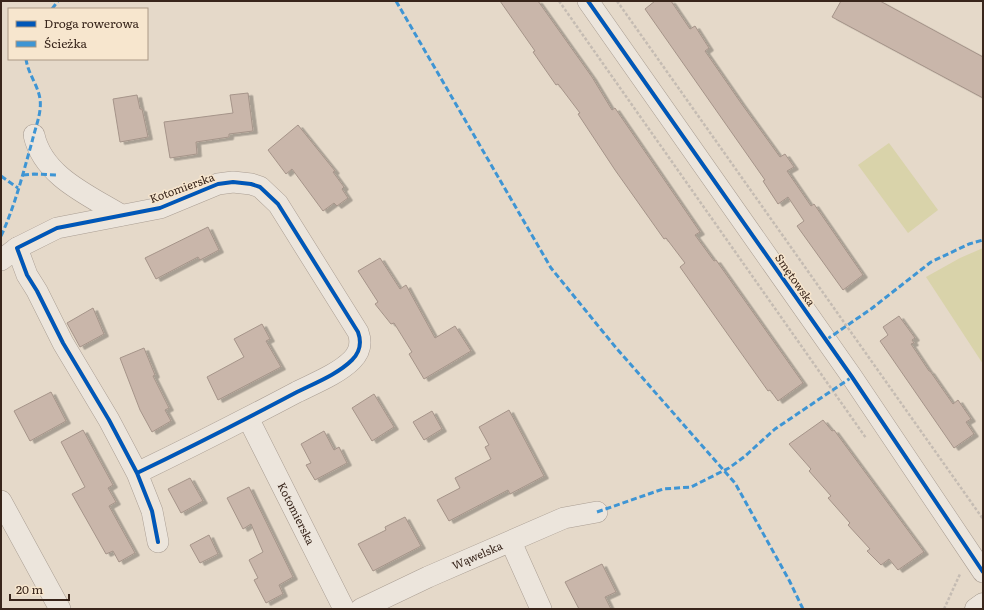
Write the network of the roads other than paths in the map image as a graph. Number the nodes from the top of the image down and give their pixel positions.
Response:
1 (588, 1) edge
2 (34, 135) dead end
3 (121, 215) junction
4 (17, 248) junction
5 (1, 260) edge
6 (248, 418) junction
7 (137, 473) junction
8 (1, 501) edge
9 (597, 512) dead end
10 (158, 542) dead end
11 (511, 542) junction
12 (983, 572) edge
13 (983, 604) edge
14 (60, 609) edge
15 (344, 609) edge
16 (361, 609) edge
17 (541, 609) edge
18 (976, 609) edge

1 - 12 street, Smętowska
2 - 3 street
3 - 4 street, Kotomierska
3 - 6 street, Kotomierska
4 - 5 street, Kotomierska
4 - 7 street
6 - 7 street, Kotomierska
6 - 15 street, Kotomierska
7 - 10 street
8 - 14 street
9 - 11 street, Wąwelska
11 - 16 street, Wąwelska
11 - 17 street
13 - 18 street

